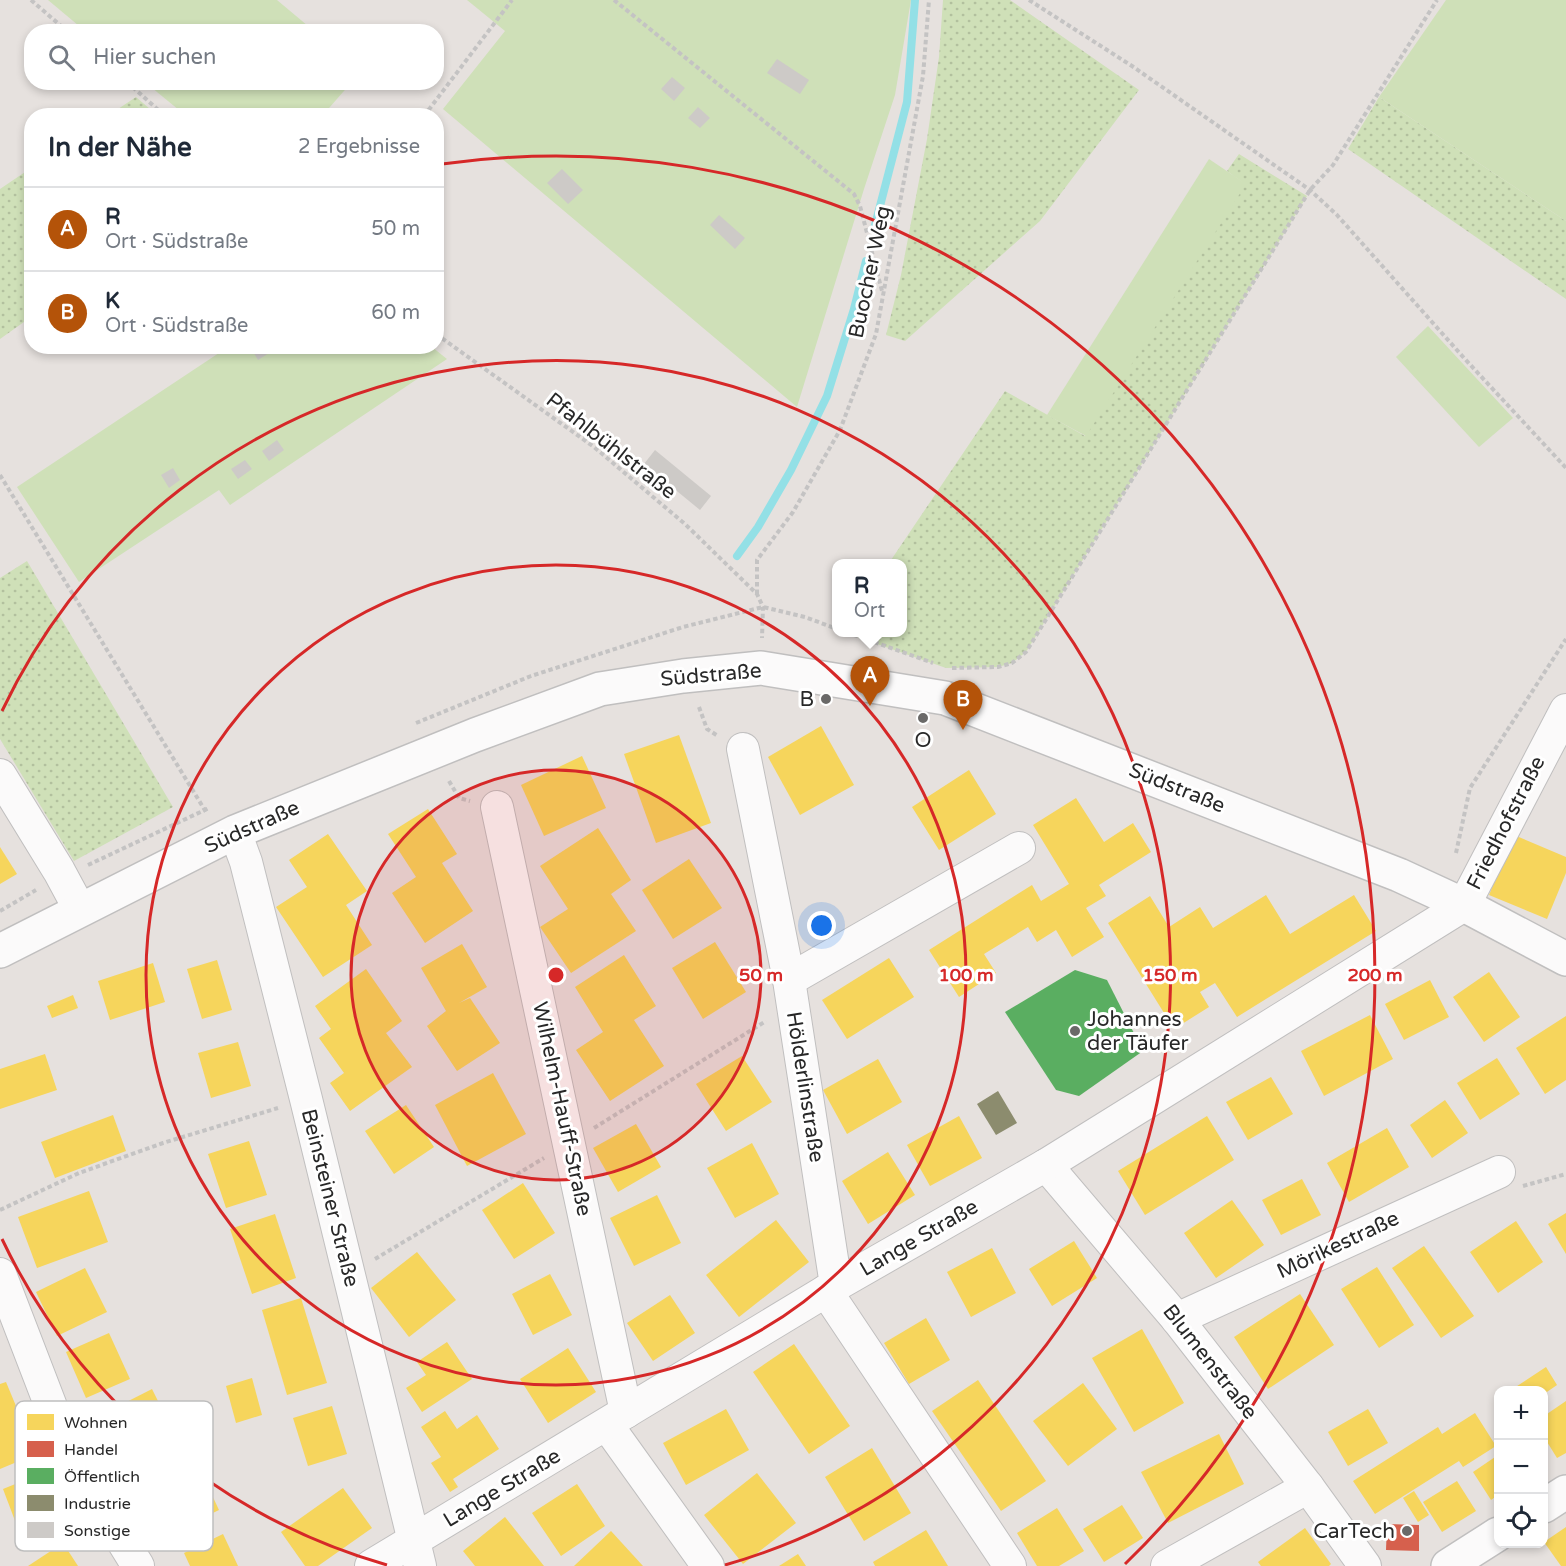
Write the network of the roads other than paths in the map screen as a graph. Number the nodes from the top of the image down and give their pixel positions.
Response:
1 (1566, 710) edge
2 (743, 748) road end
3 (2, 783) edge
4 (497, 807) dead end
5 (235, 832) junction
6 (1019, 848) dead end
7 (1464, 905) junction
8 (80, 910) junction
9 (0, 951) edge
10 (1566, 959) edge
11 (791, 993) junction
12 (1046, 1166) junction
13 (1499, 1172) road end
14 (0, 1274) edge
15 (831, 1288) junction
16 (1177, 1318) junction
17 (49, 1401) edge
18 (617, 1418) junction
19 (1308, 1487) junction
20 (1566, 1492) edge
21 (1548, 1503) edge
22 (1494, 1537) edge
23 (129, 1551) edge
24 (417, 1553) edge
25 (138, 1566) edge
26 (371, 1566) edge
27 (708, 1566) edge
28 (1010, 1566) edge
29 (1167, 1566) edge
30 (1365, 1566) edge
31 (1448, 1566) edge

1 - 7 street, Friedhofstraße
2 - 11 street, Hölderlinstraße
3 - 8 street
4 - 18 street, Wilhelm-Hauff-Straße
5 - 7 street, Südstraße
5 - 8 street, Südstraße
5 - 24 street, Beinsteiner Straße
6 - 11 street
7 - 10 street, Südstraße
7 - 12 street, Lange Straße
8 - 9 street, Südstraße
11 - 15 street, Hölderlinstraße
12 - 15 street, Lange Straße
12 - 16 street, Blumenstraße
13 - 16 street, Mörikestraße
14 - 17 street
15 - 18 street, Lange Straße
15 - 28 street, Hölderlinstraße
16 - 19 street, Blumenstraße
18 - 24 street, Lange Straße
18 - 27 street, Wilhelm-Hauff-Straße
19 - 29 street
19 - 30 street, Blumenstraße
20 - 21 street
22 - 31 street
23 - 25 street
24 - 26 street, Lange Straße

